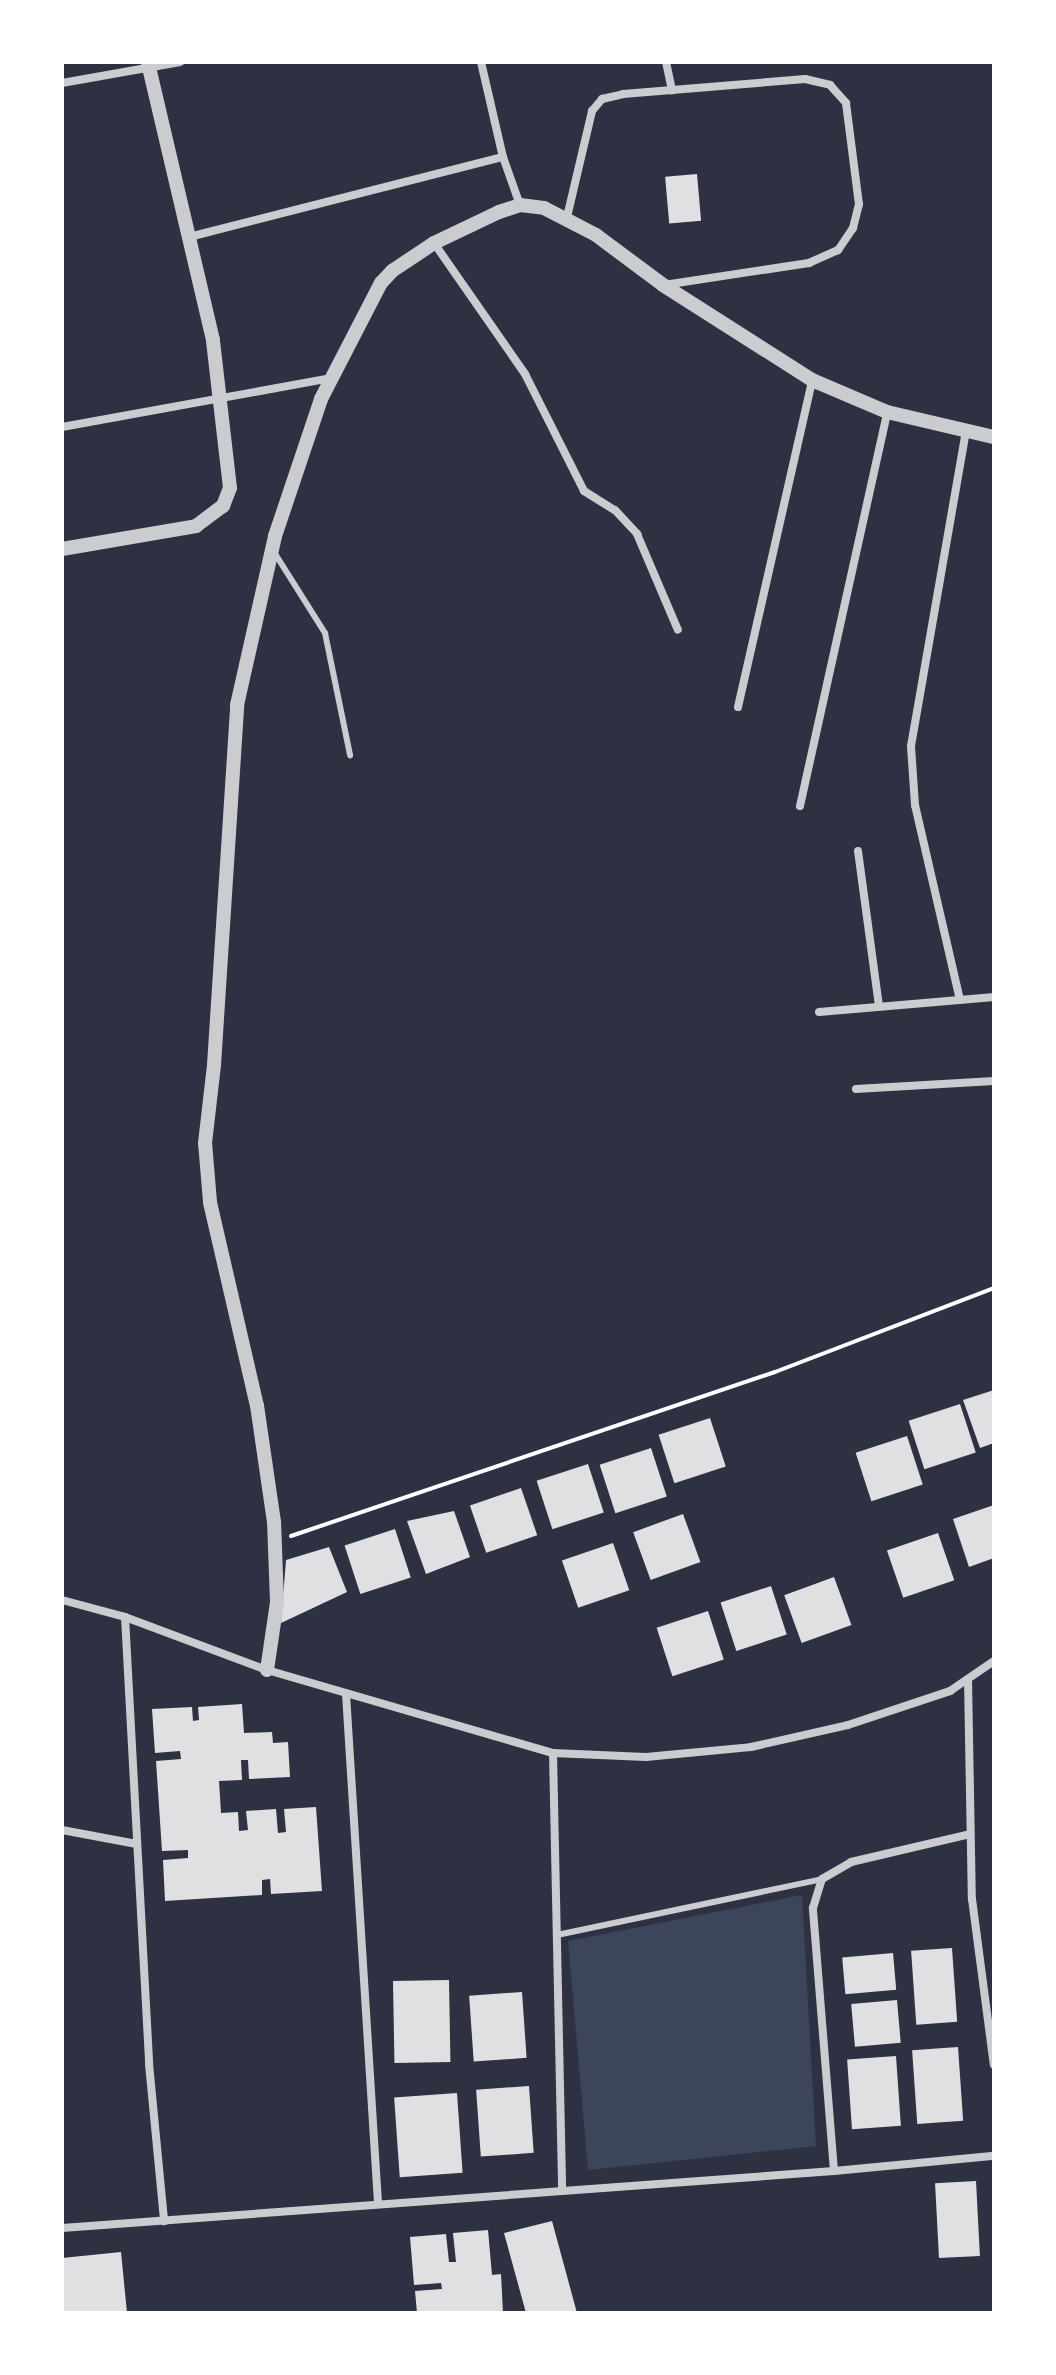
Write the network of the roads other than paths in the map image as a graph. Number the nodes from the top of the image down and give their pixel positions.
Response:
1 (180, 62) edge
2 (481, 62) edge
3 (666, 62) edge
4 (149, 65) edge
5 (62, 83) edge
6 (672, 90) junction
7 (503, 157) junction
8 (520, 205) junction
9 (567, 217) junction
10 (187, 237) junction
11 (434, 243) junction
12 (663, 285) junction
13 (331, 378) junction
14 (812, 380) junction
15 (220, 398) junction
16 (887, 412) junction
17 (62, 427) edge
18 (966, 430) junction
19 (994, 437) edge
20 (62, 549) edge
21 (272, 549) junction
22 (678, 630) dead end
23 (738, 707) dead end
24 (350, 755) dead end
25 (800, 806) dead end
26 (858, 851) dead end
27 (994, 997) edge
28 (960, 1000) junction
29 (879, 1007) junction
30 (819, 1012) dead end
31 (994, 1081) edge
32 (856, 1089) dead end
33 (62, 1600) edge
34 (125, 1617) junction
35 (994, 1661) edge
36 (267, 1670) junction
37 (968, 1679) junction
38 (346, 1694) junction
39 (553, 1753) junction
40 (62, 1830) edge
41 (970, 1834) junction
42 (137, 1844) junction
43 (822, 1879) junction
44 (557, 1935) junction
45 (994, 2065) edge
46 (994, 2156) edge
47 (834, 2171) junction
48 (562, 2191) junction
49 (378, 2203) junction
50 (164, 2221) junction
51 (62, 2228) edge

1 - 4 street
2 - 7 street
3 - 6 street
4 - 5 street
4 - 10 street
6 - 9 street
6 - 12 street
7 - 8 street
7 - 10 street
8 - 9 street
8 - 11 street
9 - 12 street
10 - 15 street
11 - 13 street
11 - 22 street
12 - 14 street
13 - 15 street
13 - 21 street
14 - 16 street
14 - 23 street
15 - 17 street
15 - 20 street
16 - 18 street
16 - 25 street
18 - 19 street
18 - 28 street
21 - 24 lane
21 - 36 street
26 - 29 street
27 - 28 street
28 - 29 street
29 - 30 street
31 - 32 street
33 - 34 street
34 - 36 street
34 - 42 street
35 - 37 street
36 - 38 street
37 - 39 street
37 - 41 street
38 - 39 street
38 - 49 street
39 - 44 street
40 - 42 street
41 - 43 street
41 - 45 street
42 - 50 street
43 - 44 lane
43 - 47 street
44 - 48 street
46 - 47 street
47 - 48 street
48 - 49 street
49 - 50 street
50 - 51 street

